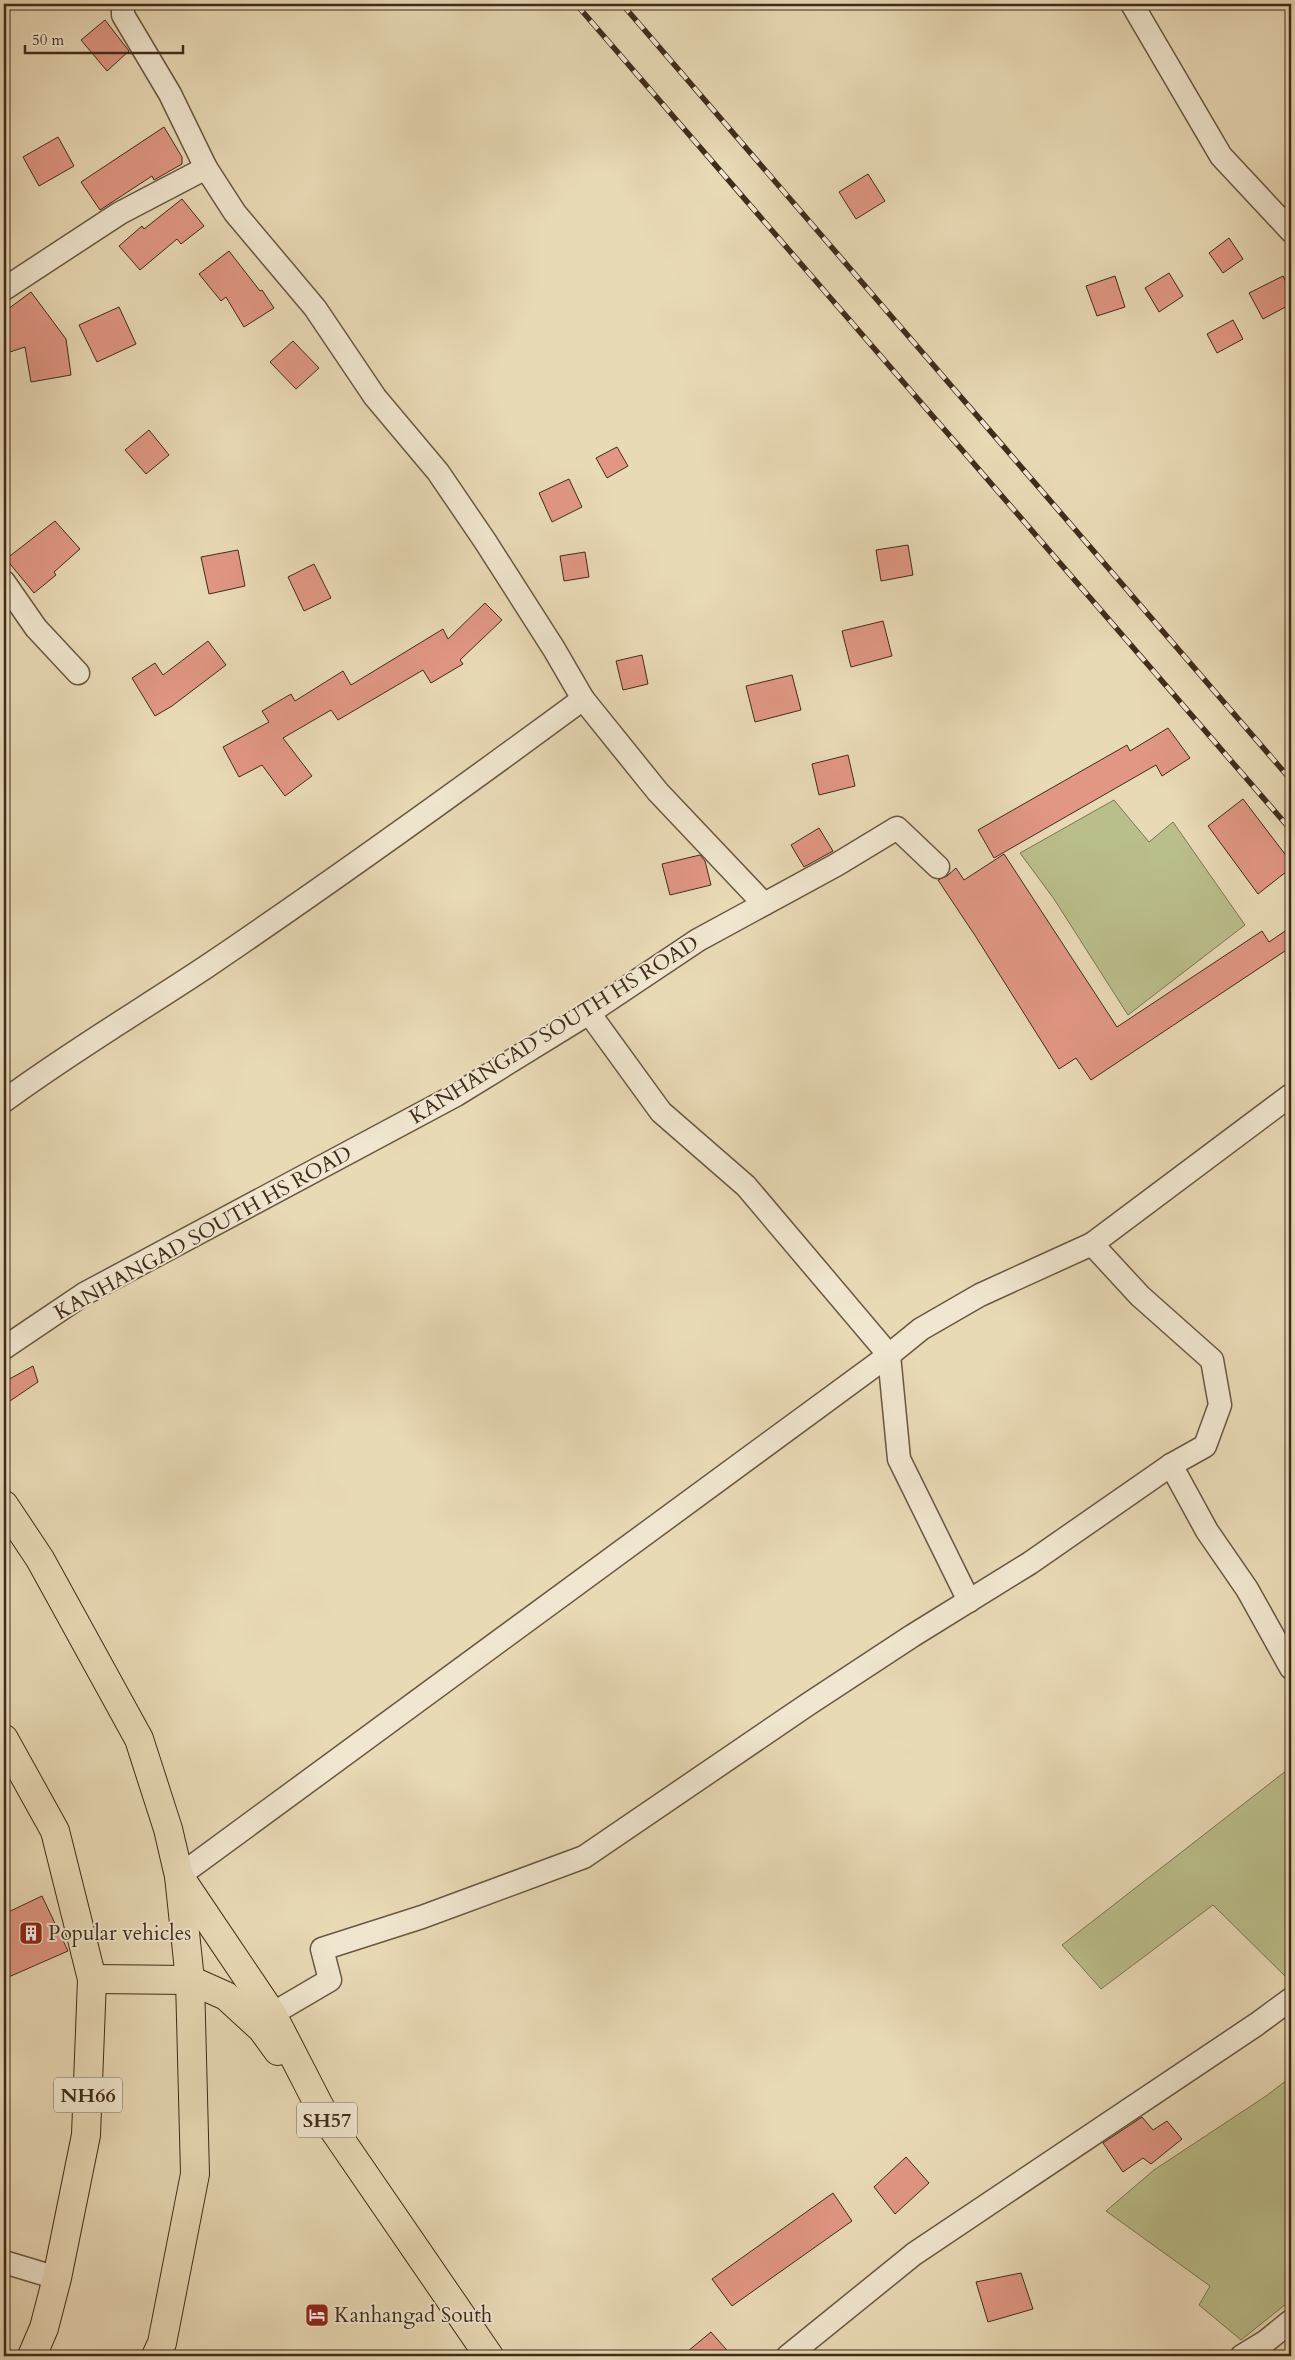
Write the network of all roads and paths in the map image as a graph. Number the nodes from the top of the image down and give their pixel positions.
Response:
1 (123, 4) edge
2 (1132, 4) edge
3 (206, 168) junction
4 (1291, 231) edge
5 (4, 289) edge
6 (4, 582) edge
7 (78, 673) dead end
8 (582, 700) junction
9 (938, 867) dead end
10 (764, 904) junction
11 (589, 1013) junction
12 (1291, 1095) edge
13 (4, 1101) edge
14 (1092, 1244) junction
15 (4, 1348) edge
16 (889, 1355) junction
17 (1172, 1465) junction
18 (4, 1505) edge
19 (969, 1600) junction
20 (1291, 1668) edge
21 (4, 1739) edge
22 (179, 1876) junction
23 (92, 1979) junction
24 (190, 1980) junction
25 (1291, 1998) edge
26 (272, 2014) junction
27 (325, 2117) junction
28 (4, 2262) edge
29 (57, 2278) junction
30 (1291, 2321) edge
31 (32, 2356) edge
32 (156, 2356) edge
33 (488, 2356) edge
34 (788, 2356) edge
35 (1242, 2356) edge

1 - 3 street
2 - 4 street
3 - 5 street
3 - 8 street
6 - 7 street
8 - 10 street
8 - 13 street
9 - 10 street, KANHANGAD SOUTH HS ROAD
10 - 11 street, KANHANGAD SOUTH HS ROAD
11 - 15 street, KANHANGAD SOUTH HS ROAD
11 - 16 street
12 - 14 street
14 - 16 street
14 - 17 street
16 - 19 street
16 - 22 street
17 - 19 street
17 - 20 street
18 - 22 main road
19 - 26 street
21 - 23 main road, NH66
22 - 24 main road
22 - 26 main road, SH57
23 - 24 main road, SH57
23 - 29 main road, NH66
24 - 27 main road, SH57
24 - 32 main road
25 - 34 street
26 - 27 main road, SH57
27 - 33 main road, SH57
28 - 29 street
29 - 31 main road, NH66
30 - 35 street

